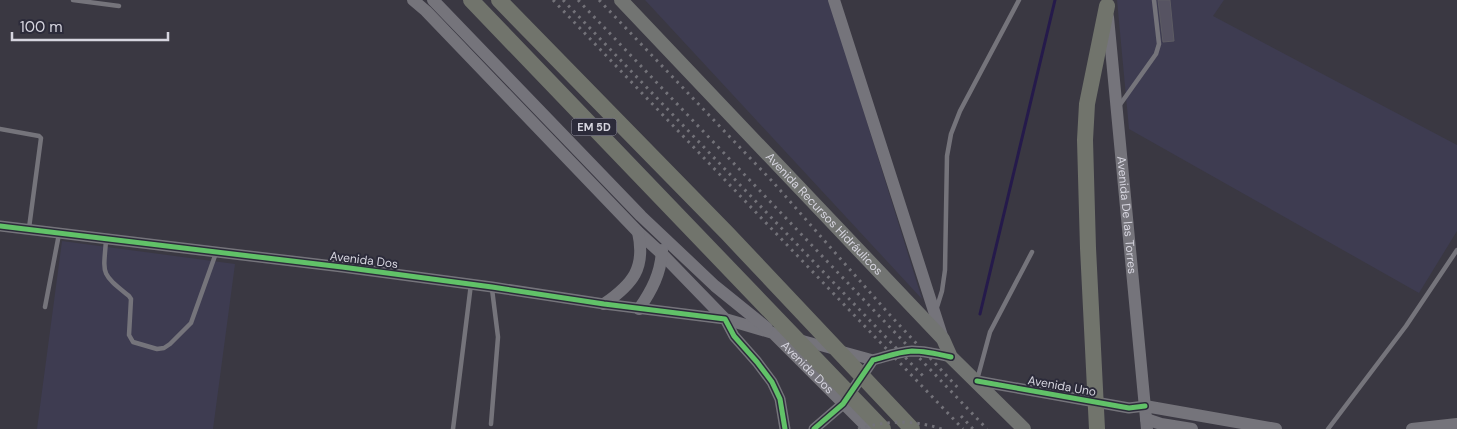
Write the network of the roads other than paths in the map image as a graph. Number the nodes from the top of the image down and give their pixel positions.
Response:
1 (73, 0) edge
2 (413, 0) edge
3 (433, 0) edge
4 (471, 0) edge
5 (499, 0) edge
6 (621, 0) edge
7 (834, 0) edge
8 (1018, 0) edge
9 (1154, 0) edge
10 (1107, 3) edge
11 (120, 6) dead end
12 (1116, 109) junction
13 (0, 129) edge
14 (0, 226) edge
15 (29, 229) junction
16 (638, 232) junction
17 (59, 233) junction
18 (663, 238) junction
19 (106, 239) junction
20 (1457, 250) edge
21 (216, 252) junction
22 (1032, 252) dead end
23 (662, 254) junction
24 (471, 284) junction
25 (492, 287) junction
26 (604, 304) junction
27 (45, 307) dead end
28 (639, 309) junction
29 (935, 313) junction
30 (725, 319) junction
31 (773, 332) junction
32 (943, 339) junction
33 (951, 357) junction
34 (873, 360) junction
35 (977, 381) junction
36 (843, 404) junction
37 (1146, 418) edge
38 (490, 424) dead end
39 (1457, 424) edge
40 (453, 429) edge
41 (785, 429) edge
42 (814, 429) edge
43 (870, 429) edge
44 (883, 429) edge
45 (912, 429) edge
46 (1024, 429) edge
47 (1097, 429) edge
48 (1192, 429) edge
49 (1276, 429) edge
50 (1328, 429) edge
51 (1412, 429) edge

1 - 11 lane
2 - 16 main road
3 - 18 main road
4 - 44 highway, EM 5D
5 - 45 highway, EM 5D
6 - 32 main road, Avenida Recursos Hidráulicos
7 - 29 main road
8 - 29 lane
9 - 12 lane
10 - 12 main road, Avenida De las Torres
10 - 47 highway
12 - 37 main road, Avenida De las Torres
13 - 15 lane
14 - 15 street, Avenida Dos
15 - 17 street, Avenida Dos
16 - 23 main road
16 - 26 main road
17 - 19 street, Avenida Dos
17 - 27 lane
18 - 23 main road
18 - 31 main road
19 - 21 street, Avenida Dos
19 - 21 lane
20 - 50 lane
21 - 24 street, Avenida Dos
22 - 35 lane
23 - 28 main road
23 - 30 main road
24 - 25 street, Avenida Dos
24 - 40 lane
25 - 26 street, Avenida Dos
25 - 38 lane
26 - 28 street, Avenida Dos
28 - 30 street, Avenida Dos
29 - 32 main road
30 - 31 main road, Avenida Dos
30 - 41 street
31 - 34 street
31 - 36 main road, Avenida Dos
32 - 33 main road, Avenida Recursos Hidráulicos
33 - 34 street
33 - 35 main road, Avenida Recursos Hidráulicos
34 - 36 street
35 - 37 street, Avenida Uno
35 - 46 main road, Avenida Recursos Hidráulicos
36 - 42 street
36 - 43 main road, Avenida Dos
37 - 48 main road
37 - 49 main road
39 - 51 main road

